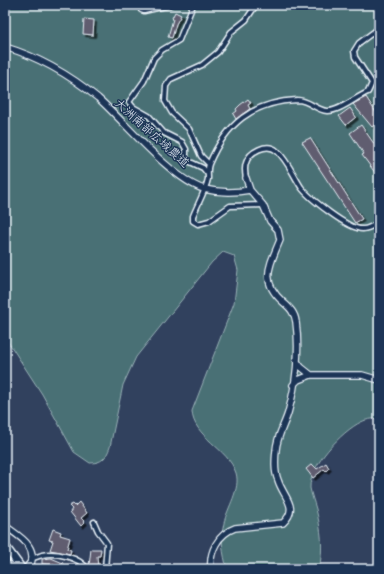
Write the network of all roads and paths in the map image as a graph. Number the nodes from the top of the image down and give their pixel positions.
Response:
1 (141, 5) edge
2 (170, 5) edge
3 (193, 5) edge
4 (256, 5) edge
5 (379, 28) edge
6 (5, 47) edge
7 (209, 164) junction
8 (207, 173) junction
9 (246, 178) joint
10 (204, 189) junction
11 (250, 190) junction
12 (264, 205) junction
13 (379, 222) edge
14 (296, 360) junction
15 (311, 375) junction
16 (379, 380) edge
17 (292, 386) junction
18 (94, 522) dead end
19 (5, 526) edge
20 (5, 546) edge
21 (33, 558) junction
22 (5, 567) edge
23 (26, 568) edge
24 (18, 569) edge
25 (87, 569) edge
26 (105, 569) edge
27 (211, 569) edge

1 - 2 street
3 - 8 street
4 - 7 street
5 - 7 street
6 - 10 street, 大洲南部広域農道
7 - 8 street
8 - 10 street
9 - 11 street
9 - 13 street
10 - 11 street, 大洲南部広域農道
10 - 12 street
11 - 12 street
12 - 14 street
14 - 15 street
14 - 17 street
15 - 16 street
15 - 17 street
17 - 27 street
18 - 26 street
19 - 21 street
20 - 23 highway
21 - 23 street
21 - 25 street
22 - 24 highway

